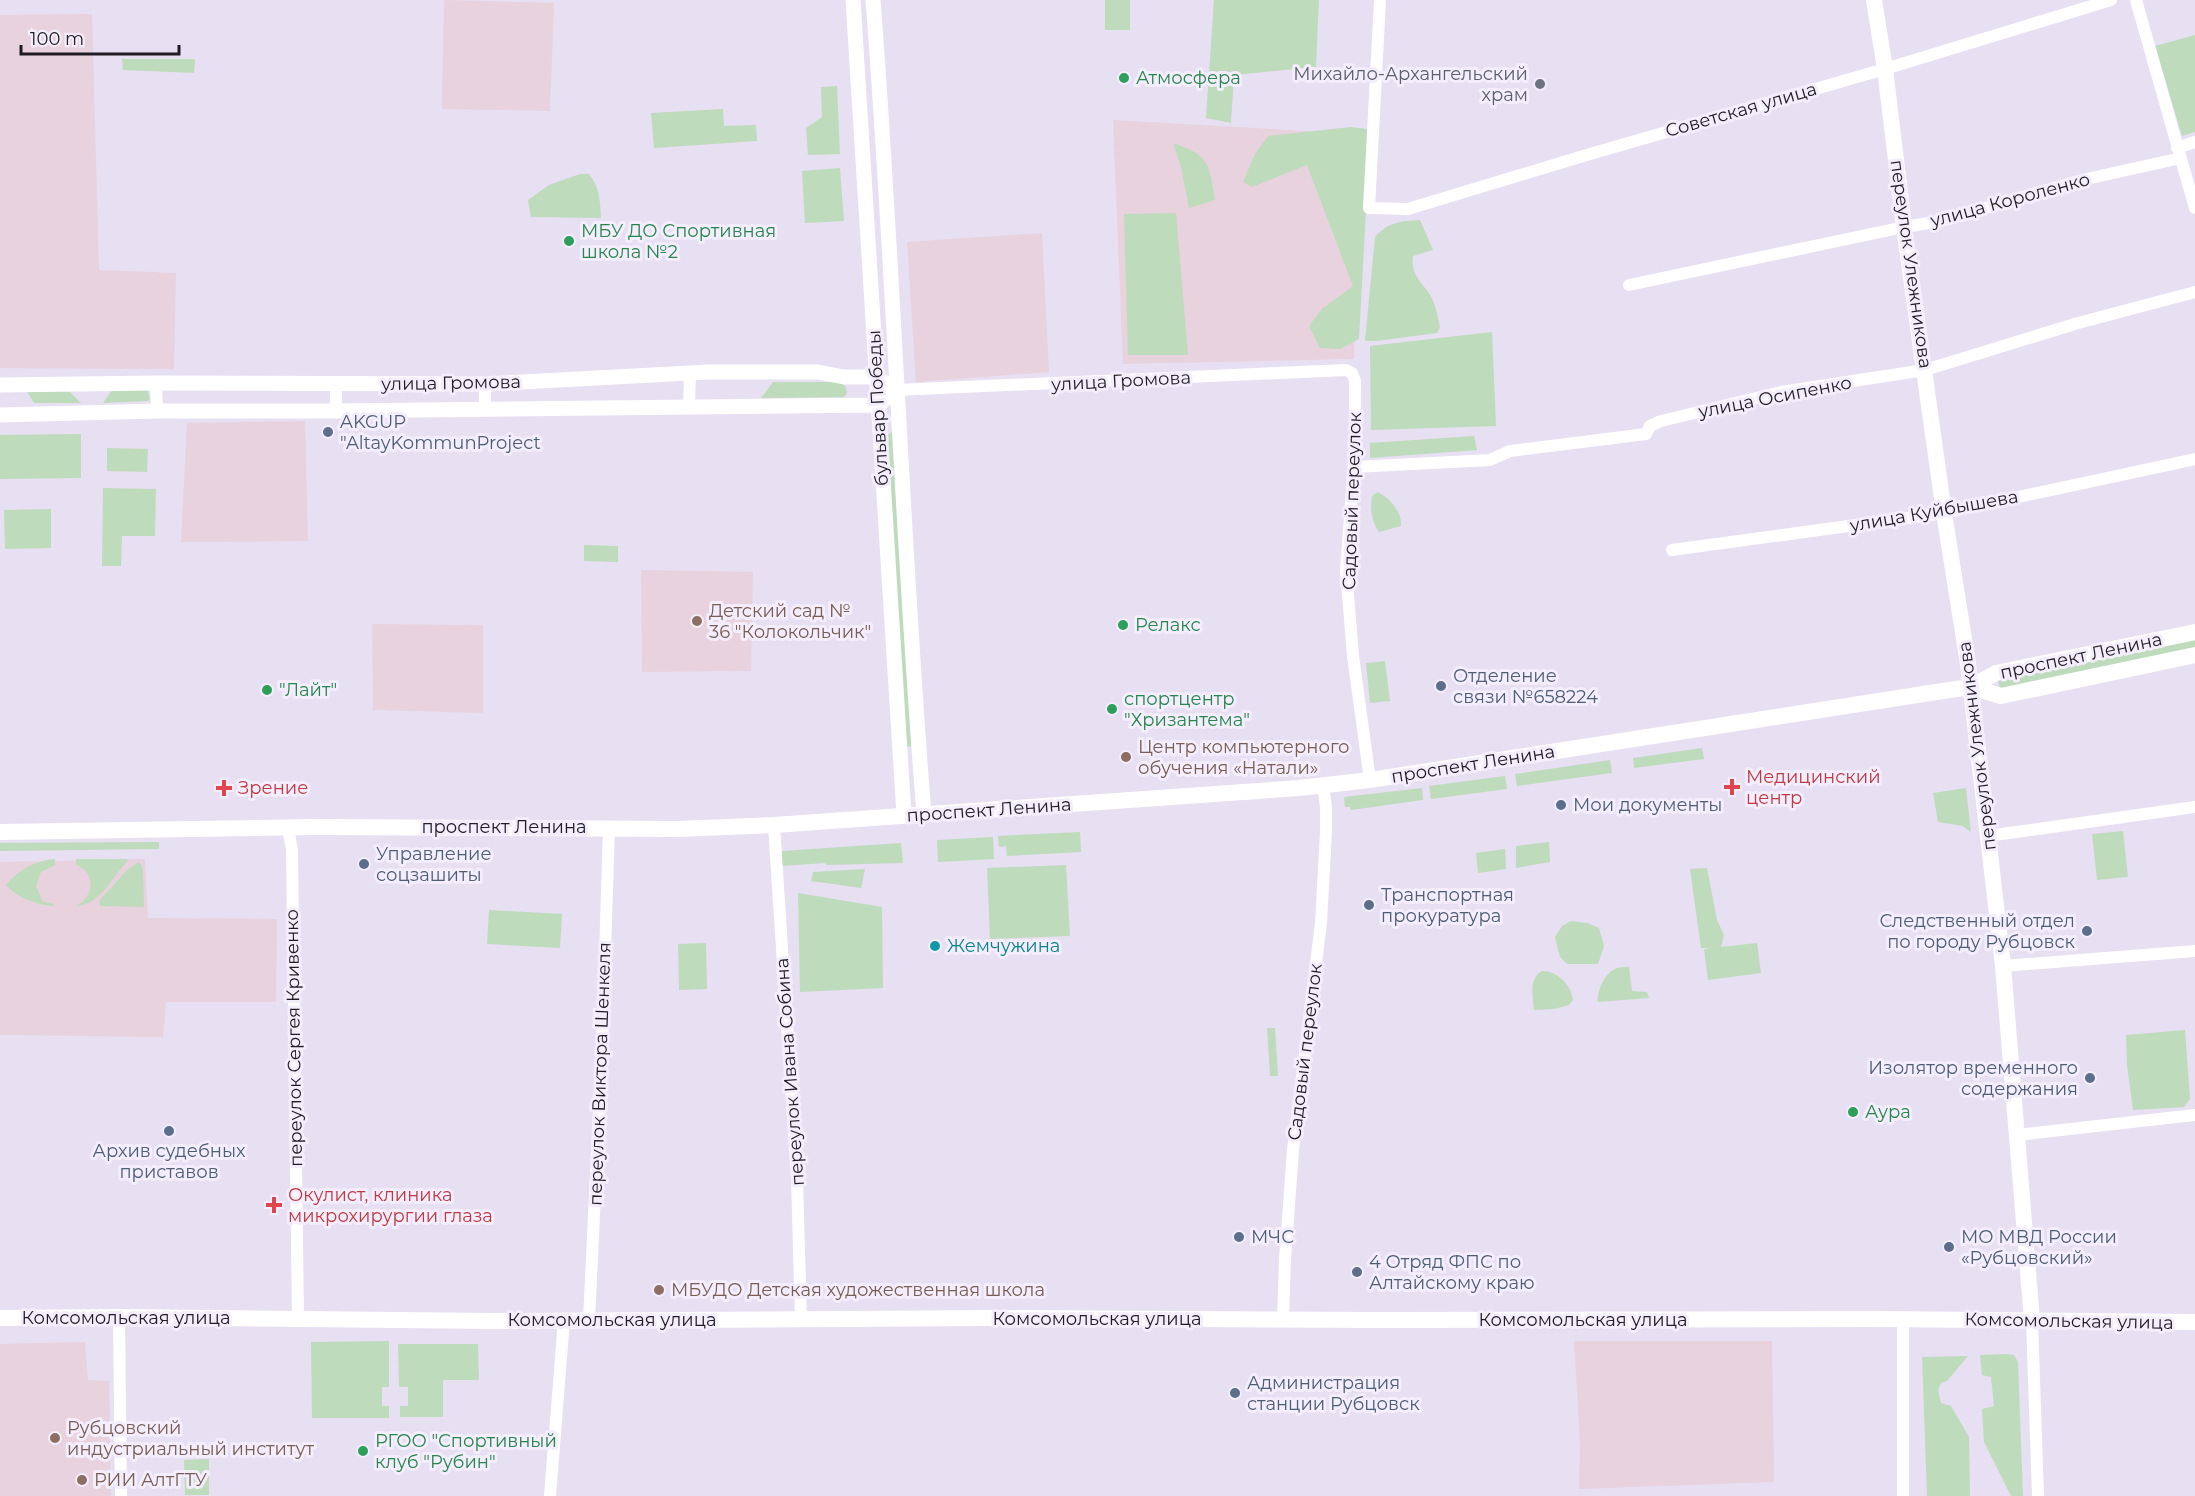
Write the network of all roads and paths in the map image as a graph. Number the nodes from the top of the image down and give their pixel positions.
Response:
1 (853, 0) edge
2 (873, 0) edge
3 (1380, 0) edge
4 (1874, 0) edge
5 (2110, 0) edge
6 (2136, 0) edge
7 (856, 67) junction
8 (878, 67) junction
9 (1885, 69) junction
10 (2195, 142) edge
11 (2179, 153) junction
12 (884, 155) junction
13 (863, 156) junction
14 (2195, 208) edge
15 (1904, 226) junction
16 (1629, 285) dead end
17 (2195, 292) edge
18 (1346, 370) joint
19 (1925, 370) junction
20 (690, 375) junction
21 (876, 377) junction
22 (156, 383) junction
23 (485, 384) junction
24 (0, 385) edge
25 (336, 385) junction
26 (896, 390) junction
27 (690, 405) junction
28 (878, 405) junction
29 (485, 409) junction
30 (157, 411) junction
31 (336, 411) junction
32 (0, 415) edge
33 (2195, 459) edge
34 (1354, 467) junction
35 (1944, 513) junction
36 (1672, 550) dead end
37 (2195, 632) edge
38 (2195, 655) edge
39 (1993, 674) junction
40 (1970, 687) junction
41 (1997, 695) junction
42 (1370, 780) junction
43 (1323, 785) junction
44 (2195, 807) edge
45 (924, 814) junction
46 (904, 815) junction
47 (774, 825) junction
48 (609, 827) junction
49 (288, 828) junction
50 (0, 832) edge
51 (1988, 836) junction
52 (2195, 951) edge
53 (2003, 966) junction
54 (2195, 1115) edge
55 (2017, 1135) junction
56 (118, 1317) junction
57 (0, 1318) edge
58 (298, 1319) junction
59 (801, 1319) junction
60 (1283, 1319) junction
61 (1903, 1319) junction
62 (564, 1320) junction
63 (589, 1320) junction
64 (2032, 1320) junction
65 (2195, 1322) edge
66 (121, 1496) edge
67 (550, 1496) edge
68 (1903, 1496) edge
69 (2038, 1496) edge

1 - 7 street, бульвар Победы
2 - 8 street, бульвар Победы
3 - 9 street, Советская улица
4 - 9 main road, переулок Улежникова
5 - 9 street, Советская улица
6 - 11 street
7 - 8 street
7 - 13 street, бульвар Победы
8 - 12 street, бульвар Победы
9 - 15 main road, переулок Улежникова
10 - 11 street, улица Короленко
11 - 14 street
11 - 15 street, улица Короленко
12 - 13 street
12 - 26 street, бульвар Победы
13 - 21 street, бульвар Победы
15 - 16 street, улица Короленко
15 - 19 main road, переулок Улежникова
17 - 19 street, улица Осипенко
18 - 26 street, улица Громова
18 - 34 street, Садовый переулок
19 - 34 street, улица Осипенко
19 - 35 main road, переулок Улежникова
20 - 21 street, улица Громова
20 - 23 street, улица Громова
20 - 27 street
21 - 26 street
21 - 28 street, бульвар Победы
22 - 24 street, улица Громова
22 - 25 street, улица Громова
22 - 30 street
23 - 25 street, улица Громова
23 - 29 street
25 - 31 street
26 - 28 street
26 - 45 street, бульвар Победы
27 - 28 street, улица Громова
27 - 29 street, улица Громова
28 - 46 street, бульвар Победы
29 - 31 street, улица Громова
30 - 31 street, улица Громова
30 - 32 street, улица Громова
33 - 35 street, улица Куйбышева
34 - 42 street, Садовый переулок
35 - 36 street, улица Куйбышева
35 - 40 main road, переулок Улежникова
37 - 39 main road, проспект Ленина
38 - 41 main road, проспект Ленина
39 - 40 main road, проспект Ленина
39 - 41 street
40 - 41 main road, проспект Ленина
40 - 42 main road, проспект Ленина
40 - 51 main road, переулок Улежникова
42 - 43 main road, проспект Ленина
43 - 45 main road, проспект Ленина
43 - 60 street, Садовый переулок
44 - 51 street
45 - 46 main road, проспект Ленина
46 - 47 main road, проспект Ленина
47 - 48 main road, проспект Ленина
47 - 59 street, переулок Ивана Собина
48 - 49 main road, проспект Ленина
48 - 63 street, переулок Виктора Шенкеля
49 - 50 main road, проспект Ленина
49 - 58 street, переулок Сергея Кривенко
51 - 53 main road, переулок Улежникова
52 - 53 street
53 - 55 main road, переулок Улежникова
54 - 55 street
55 - 64 main road, переулок Улежникова
56 - 57 main road, Комсомольская улица
56 - 58 main road, Комсомольская улица
56 - 66 street
58 - 62 main road, Комсомольская улица
59 - 60 main road, Комсомольская улица
59 - 63 main road, Комсомольская улица
60 - 61 main road, Комсомольская улица
61 - 64 main road, Комсомольская улица
61 - 68 street
62 - 63 main road, Комсомольская улица
62 - 67 street
64 - 65 main road, Комсомольская улица
64 - 69 street, переулок Улежникова

